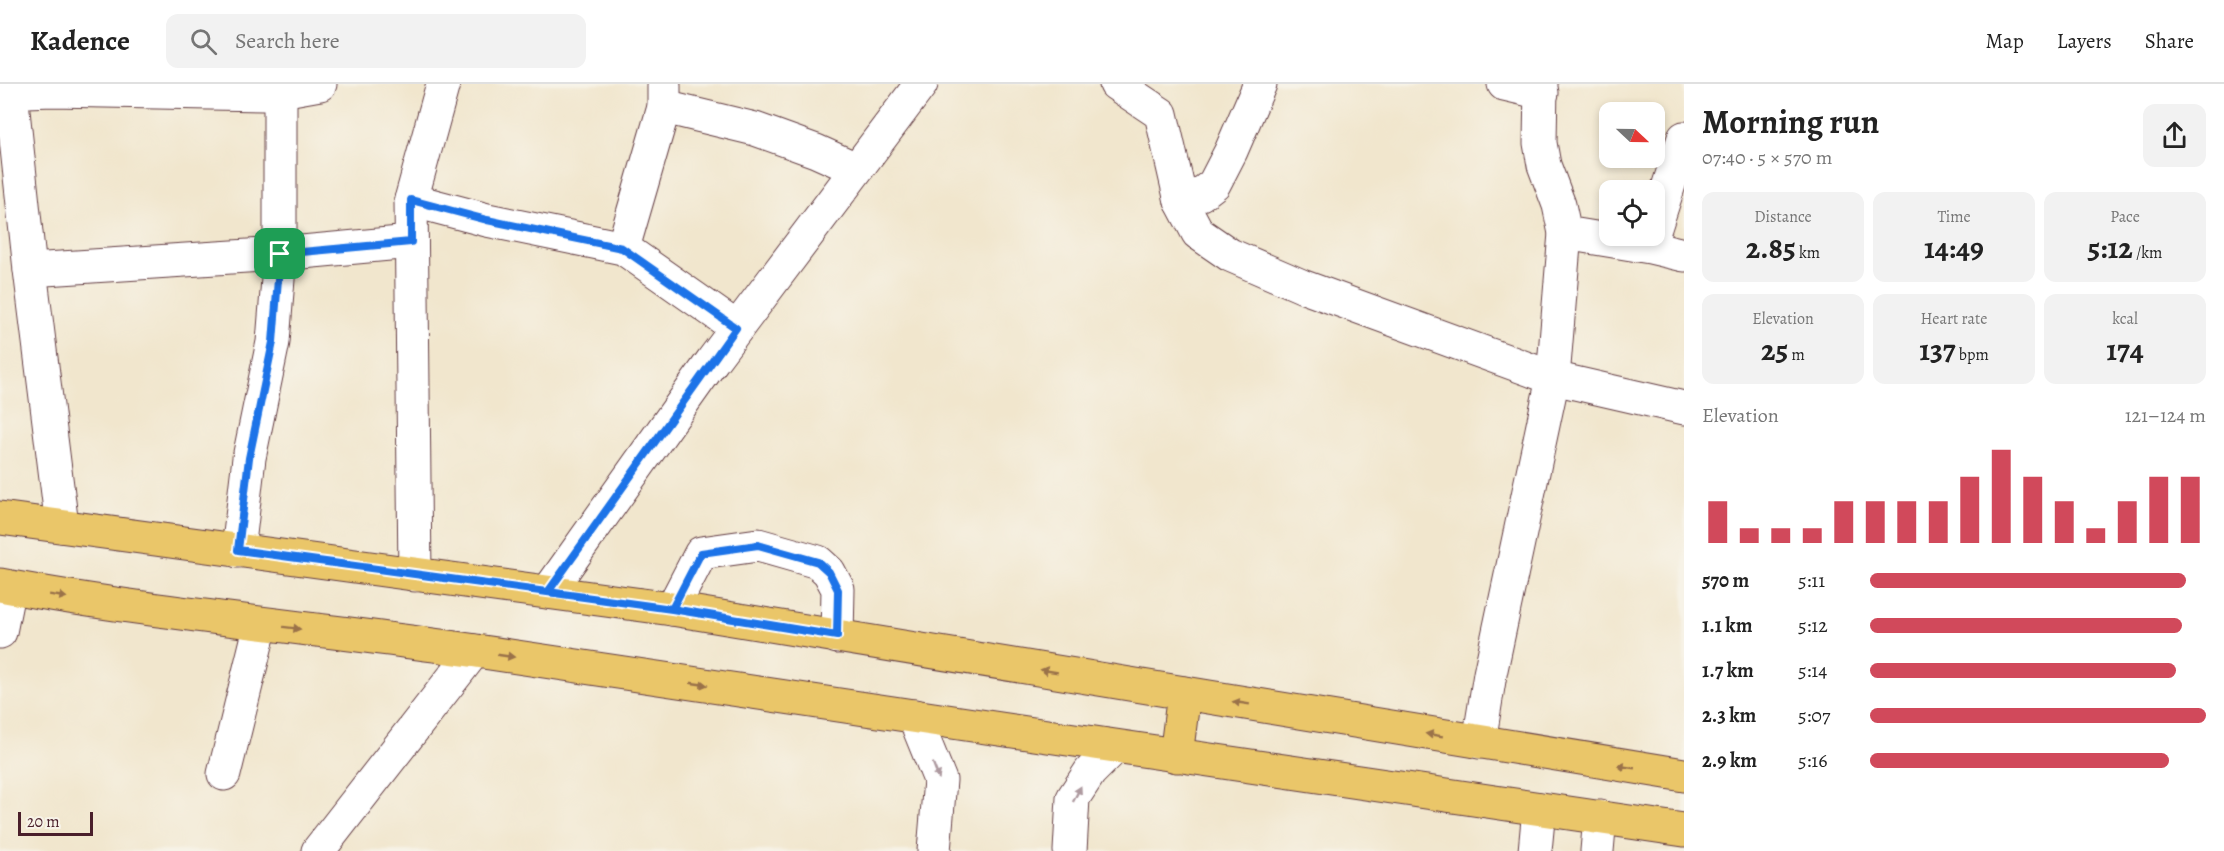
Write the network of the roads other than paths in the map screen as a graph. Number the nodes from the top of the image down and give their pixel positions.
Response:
1 (320, 84) edge
2 (443, 84) edge
3 (921, 84) edge
4 (1116, 84) edge
5 (1260, 84) edge
6 (1504, 84) edge
7 (1541, 88) edge
8 (280, 91) junction
9 (6, 92) edge
10 (664, 95) edge
11 (1684, 138) edge
12 (856, 169) junction
13 (1665, 197) edge
14 (411, 200) junction
15 (1181, 201) junction
16 (1565, 233) junction
17 (1599, 235) edge
18 (411, 242) junction
19 (1665, 245) edge
20 (622, 248) junction
21 (280, 254) junction
22 (1684, 255) edge
23 (30, 270) junction
24 (736, 328) junction
25 (1553, 378) junction
26 (1684, 408) edge
27 (0, 518) edge
28 (62, 526) junction
29 (238, 550) junction
30 (415, 574) junction
31 (5, 586) edge
32 (548, 592) junction
33 (672, 609) junction
34 (261, 624) junction
35 (0, 632) edge
36 (837, 636) junction
37 (474, 651) junction
38 (1184, 693) junction
39 (914, 717) junction
40 (1479, 742) junction
41 (1115, 747) junction
42 (1176, 756) junction
43 (224, 774) dead end
44 (1684, 775) edge
45 (1539, 809) junction
46 (1600, 817) junction
47 (1684, 830) edge
48 (318, 851) edge
49 (934, 851) edge
50 (1070, 851) edge
51 (1535, 851) edge
52 (1597, 851) edge

1 - 8 street
2 - 14 street
3 - 12 street
4 - 15 street
5 - 15 street
6 - 7 street
7 - 16 street
8 - 9 street
8 - 21 street
9 - 23 street
10 - 12 street
10 - 20 street
11 - 13 street
12 - 24 street
14 - 18 street
14 - 20 street
15 - 25 street
16 - 17 street
16 - 25 street
18 - 21 street
18 - 30 street
19 - 22 street
20 - 24 street
21 - 23 street
21 - 29 street
23 - 28 street
24 - 32 street
25 - 26 street
25 - 40 street
27 - 28 main road
28 - 29 main road
29 - 30 main road
30 - 32 main road
31 -> 34 main road
31 - 35 street
32 - 33 main road
33 - 36 main road
33 - 36 street
34 -> 37 main road
34 - 43 street
38 -> 36 main road
37 -> 39 main road
37 - 48 street
40 -> 38 main road
38 - 42 main road
39 - 41 main road
39 -> 49 street
44 -> 40 main road
41 - 42 main road
50 -> 41 street
42 - 45 main road
45 - 46 main road
45 - 51 street
46 - 47 main road
46 - 52 street

